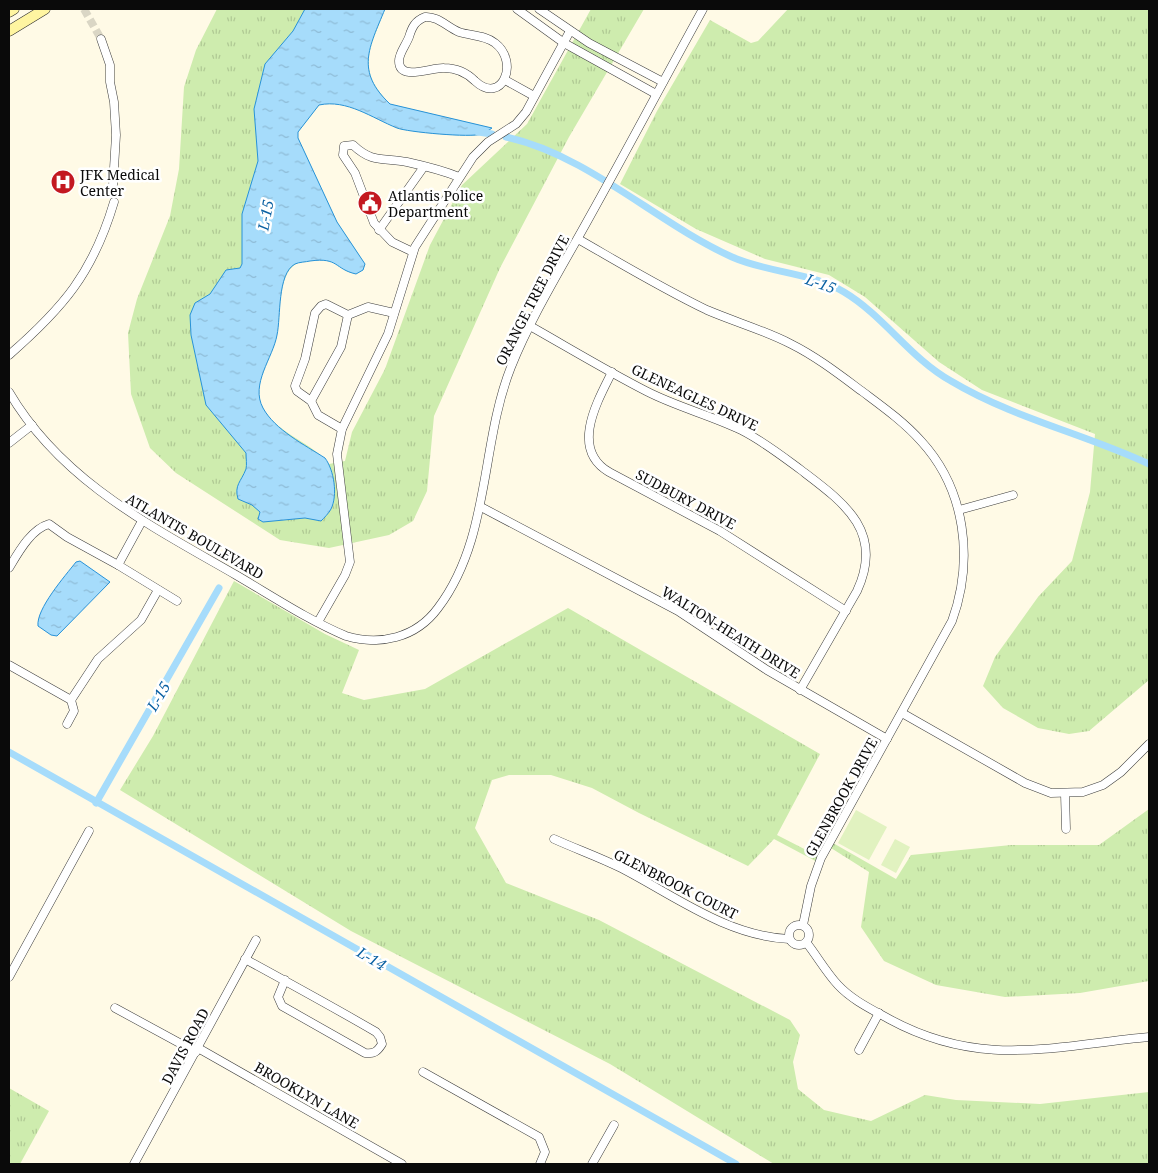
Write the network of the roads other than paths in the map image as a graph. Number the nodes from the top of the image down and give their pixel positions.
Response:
1 (14, 9) edge
2 (45, 9) edge
3 (520, 9) edge
4 (539, 9) edge
5 (703, 9) edge
6 (9, 12) edge
7 (9, 31) edge
8 (570, 31) junction
9 (101, 39) tunnel mouth
10 (564, 42) junction
11 (505, 80) junction
12 (663, 82) junction
13 (656, 94) junction
14 (534, 96) junction
15 (423, 168) junction
16 (459, 177) junction
17 (113, 185) dead end
18 (114, 202) dead end
19 (379, 230) junction
20 (578, 239) junction
21 (413, 252) junction
22 (394, 313) junction
23 (348, 315) junction
24 (530, 326) junction
25 (9, 355) edge
26 (612, 372) junction
27 (9, 392) edge
28 (312, 401) junction
29 (32, 425) junction
30 (342, 429) junction
31 (9, 443) edge
32 (1013, 496) dead end
33 (480, 507) junction
34 (959, 510) junction
35 (142, 521) junction
36 (118, 565) junction
37 (9, 568) edge
38 (158, 590) junction
39 (177, 601) dead end
40 (846, 611) junction
41 (318, 622) junction
42 (403, 635) joint
43 (9, 666) edge
44 (800, 690) junction
45 (71, 700) junction
46 (902, 713) junction
47 (67, 724) dead end
48 (887, 739) junction
49 (1149, 744) edge
50 (1066, 794) junction
51 (1066, 829) dead end
52 (90, 832) dead end
53 (554, 839) dead end
54 (803, 925) junction
55 (789, 938) junction
56 (256, 940) dead end
57 (806, 942) junction
58 (246, 959) junction
59 (9, 977) edge
60 (285, 980) junction
61 (115, 1008) dead end
62 (879, 1013) junction
63 (1149, 1037) edge
64 (197, 1050) junction
65 (859, 1050) dead end
66 (423, 1072) dead end
67 (614, 1125) dead end
68 (134, 1164) edge
69 (402, 1164) edge
70 (540, 1164) edge
71 (592, 1164) edge

1 - 6 main road
2 - 7 main road
3 - 10 street
4 - 8 street
5 - 12 street, ORANGE TREE DRIVE
8 - 10 street
8 - 12 street
9 - 17 street
10 - 13 street
10 - 14 street
11 - 11 street
11 - 14 street
12 - 13 street, ORANGE TREE DRIVE
13 - 20 street, ORANGE TREE DRIVE
14 - 16 street
15 - 16 street
15 - 19 street
15 - 19 street
16 - 21 street
18 - 25 street
19 - 21 street
20 - 24 street, ORANGE TREE DRIVE
20 - 34 street, GLENBROOK DRIVE
21 - 22 street
22 - 23 street
22 - 30 street
23 - 28 street
23 - 28 street
24 - 26 street, GLENEAGLES DRIVE
24 - 33 street, ORANGE TREE DRIVE
26 - 40 street, GLENEAGLES DRIVE
26 - 40 street, SUDBURY DRIVE
27 - 29 street, ATLANTIS BOULEVARD
28 - 30 street
29 - 31 street
29 - 35 street, ATLANTIS BOULEVARD
30 - 41 street
32 - 34 street
33 - 42 street, ORANGE TREE DRIVE
33 - 44 street, WALTON-HEATH DRIVE
34 - 46 street, GLENBROOK DRIVE
35 - 36 street
35 - 41 street, ATLANTIS BOULEVARD
36 - 37 street
36 - 38 street
38 - 39 street
38 - 45 street
40 - 44 street, GLENEAGLES DRIVE
41 - 42 street, ATLANTIS BOULEVARD
43 - 45 street
44 - 48 street, WALTON-HEATH DRIVE
45 - 47 street
46 - 48 street, GLENBROOK DRIVE
46 - 50 street
48 - 54 street, GLENBROOK DRIVE
49 - 50 street
50 - 51 street
52 - 59 street
53 - 55 street, GLENBROOK COURT
54 - 55 street
54 - 57 street, GLENBROOK DRIVE
55 - 57 street
56 - 58 street, DAVIS ROAD
57 - 62 street, GLENBROOK DRIVE
58 - 60 street
58 - 64 street, DAVIS ROAD
60 - 60 street
61 - 64 street, BROOKLYN LANE
62 - 63 street, GLENBROOK DRIVE
62 - 65 street
64 - 68 street, DAVIS ROAD
64 - 69 street, BROOKLYN LANE
66 - 70 street
67 - 71 street

